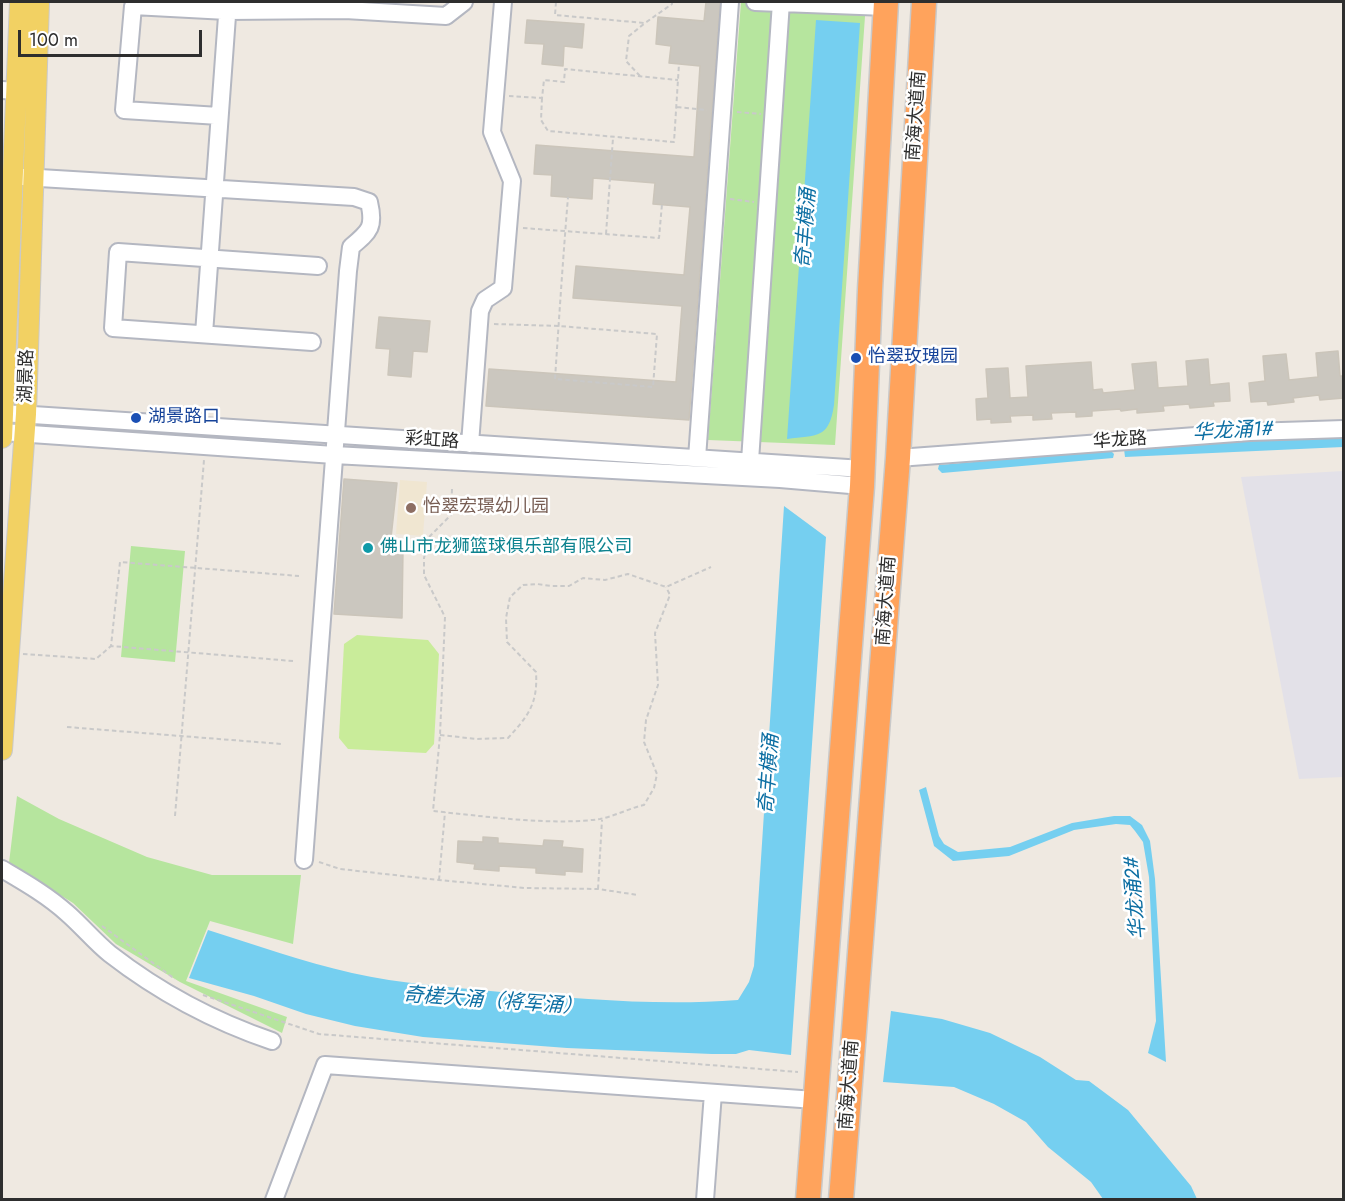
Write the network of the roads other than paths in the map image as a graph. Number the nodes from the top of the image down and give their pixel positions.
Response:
1 (20, 2) edge
2 (39, 2) edge
3 (464, 2) edge
4 (503, 2) edge
5 (730, 2) edge
6 (755, 2) edge
7 (781, 2) edge
8 (924, 2) edge
9 (886, 4) edge
10 (228, 6) edge
11 (346, 6) edge
12 (9, 90) edge
13 (219, 116) junction
14 (13, 177) junction
15 (33, 178) junction
16 (214, 188) junction
17 (209, 258) junction
18 (318, 266) dead end
19 (204, 334) junction
20 (312, 342) dead end
21 (2, 422) edge
22 (25, 424) junction
23 (1344, 429) edge
24 (335, 435) junction
25 (2, 438) edge
26 (470, 444) junction
27 (334, 455) junction
28 (697, 458) junction
29 (898, 458) junction
30 (750, 461) junction
31 (780, 471) junction
32 (862, 477) junction
33 (2, 750) edge
34 (304, 860) road end
35 (2, 869) edge
36 (272, 1041) dead end
37 (713, 1093) junction
38 (815, 1100) junction
39 (274, 1200) edge
40 (705, 1200) edge
41 (808, 1200) edge
42 (841, 1200) edge

1 - 12 main road, 湖景路
2 - 15 main road, 湖景路
3 - 11 street
4 - 26 street
5 - 28 street
6 - 7 street
7 - 9 street
7 - 30 street
8 - 29 highway, 南海大道南
9 - 32 highway, 南海大道南
10 - 11 street
10 - 13 street
10 - 13 street
12 - 14 main road, 湖景路
13 - 16 street
14 - 15 street
14 - 21 main road, 湖景路
15 - 16 street
15 - 22 main road, 湖景路
16 - 17 street
16 - 24 street
17 - 18 street
17 - 19 street
17 - 19 street
19 - 20 street
21 - 22 street, 彩虹路
21 - 25 main road, 湖景路
22 - 24 street, 彩虹路
22 - 27 street, 彩虹路
22 - 33 main road, 湖景路
23 - 29 street, 华龙路
24 - 26 street, 彩虹路
24 - 27 street
26 - 28 street, 彩虹路
27 - 31 street, 彩虹路
27 - 34 street
28 - 30 street, 彩虹路
29 - 42 highway, 南海大道南
30 - 31 street, 彩虹路
31 - 32 street, 彩虹路
31 - 32 street, 彩虹路
32 - 38 highway, 南海大道南
35 - 36 street
37 - 38 street
37 - 39 street
37 - 40 street
38 - 41 highway, 南海大道南

